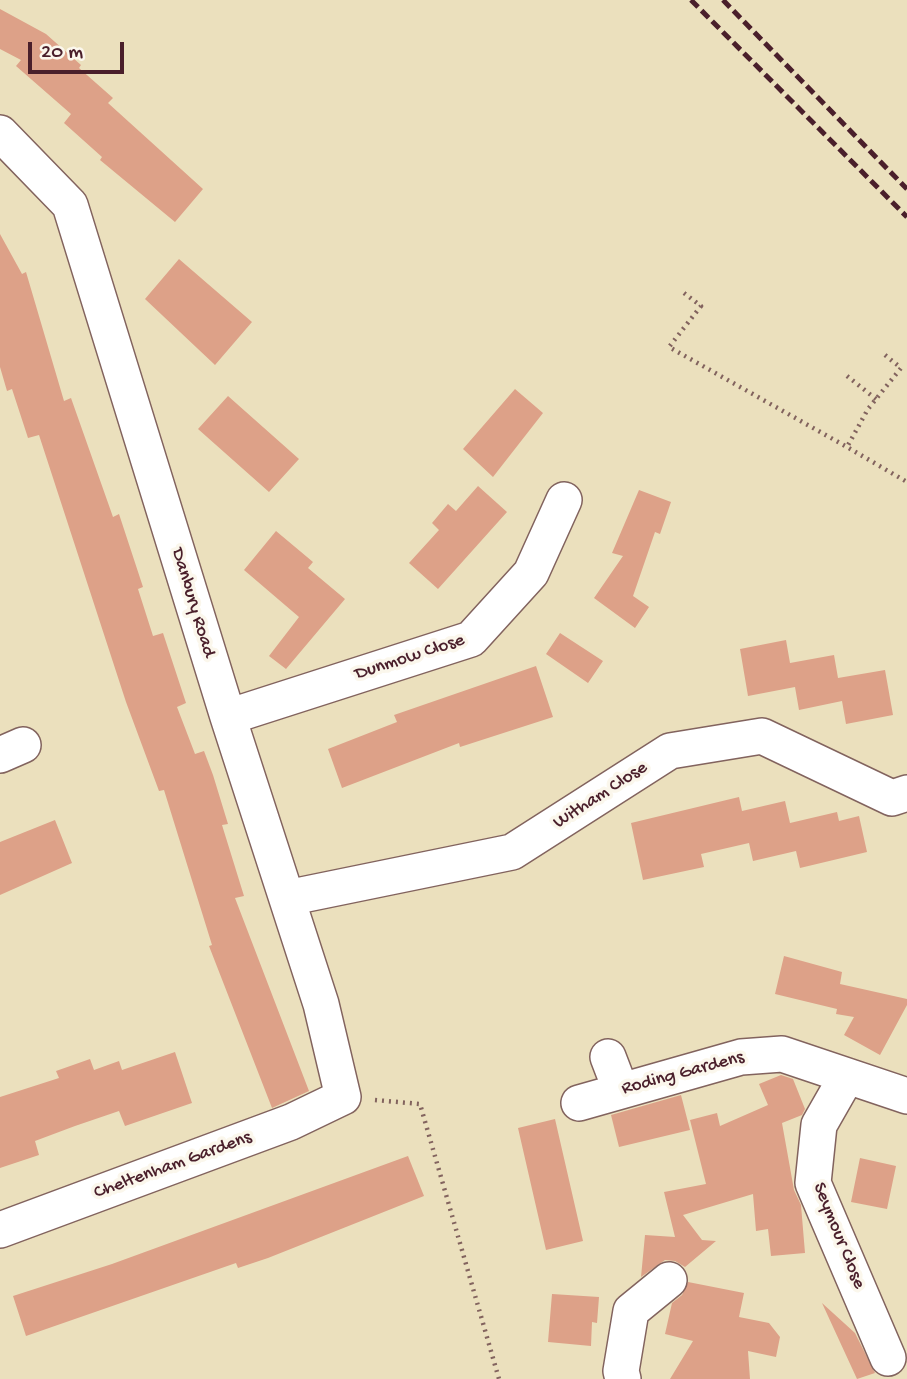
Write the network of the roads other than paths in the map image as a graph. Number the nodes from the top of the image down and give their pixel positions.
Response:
1 (0, 134) edge
2 (564, 500) dead end
3 (228, 717) junction
4 (907, 793) edge
5 (287, 898) junction
6 (608, 1057) dead end
7 (847, 1076) junction
8 (621, 1091) junction
9 (907, 1096) edge
10 (343, 1097) joint
11 (579, 1103) dead end
12 (0, 1230) edge
13 (668, 1280) dead end
14 (888, 1358) dead end
15 (624, 1379) edge

1 - 3 street, Danbury Road
2 - 3 street, Dunmow Close
3 - 5 street, Danbury Road
4 - 5 street, Witham Close
5 - 10 street, Danbury Road
6 - 8 street
7 - 8 street, Roding Gardens
7 - 9 street, Roding Gardens
7 - 14 street, Seymour Close
8 - 11 street, Roding Gardens
10 - 12 street, Cheltenham Gardens
13 - 15 street

